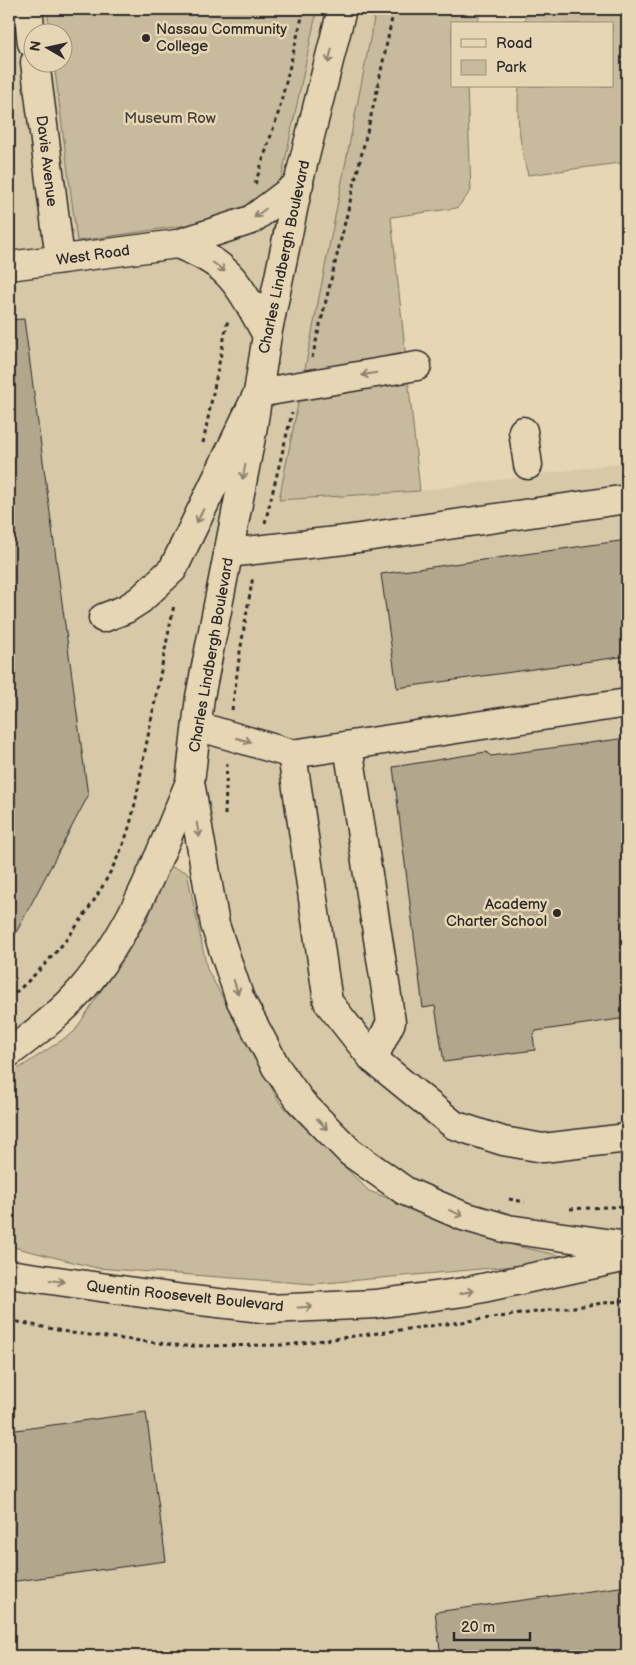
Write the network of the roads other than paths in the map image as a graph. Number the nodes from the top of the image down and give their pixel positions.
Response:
1 (28, 9) edge
2 (342, 9) edge
3 (30, 22) edge
4 (36, 72) edge
5 (299, 184) junction
6 (177, 244) junction
7 (60, 259) junction
8 (9, 266) edge
9 (267, 335) junction
10 (417, 366) dead end
11 (258, 393) junction
12 (523, 431) dead end
13 (528, 465) dead end
14 (627, 499) edge
15 (228, 553) junction
16 (104, 618) dead end
17 (627, 702) edge
18 (197, 726) junction
19 (348, 746) junction
20 (292, 754) junction
21 (190, 782) junction
22 (9, 1053) edge
23 (373, 1059) junction
24 (627, 1138) edge
25 (627, 1246) edge
26 (627, 1257) edge
27 (9, 1274) edge

1 - 3 street
2 -> 5 street, Charles Lindbergh Boulevard
4 - 7 street, Davis Avenue
5 -> 6 street, West Road
5 - 9 street, Charles Lindbergh Boulevard
6 - 7 street, West Road
6 -> 9 street
7 - 8 street, West Road
9 - 11 street, Charles Lindbergh Boulevard
10 -> 11 street
11 -> 15 street, Charles Lindbergh Boulevard
11 -> 16 street
12 - 13 street
14 - 15 street
15 - 18 street, Charles Lindbergh Boulevard
17 - 19 street
18 -> 20 street
18 - 21 street, Charles Lindbergh Boulevard
19 - 20 street
19 - 23 street
20 - 23 street
21 - 22 street
21 -> 25 street, Charles Lindbergh Boulevard
23 - 24 street
27 -> 26 street, Quentin Roosevelt Boulevard

